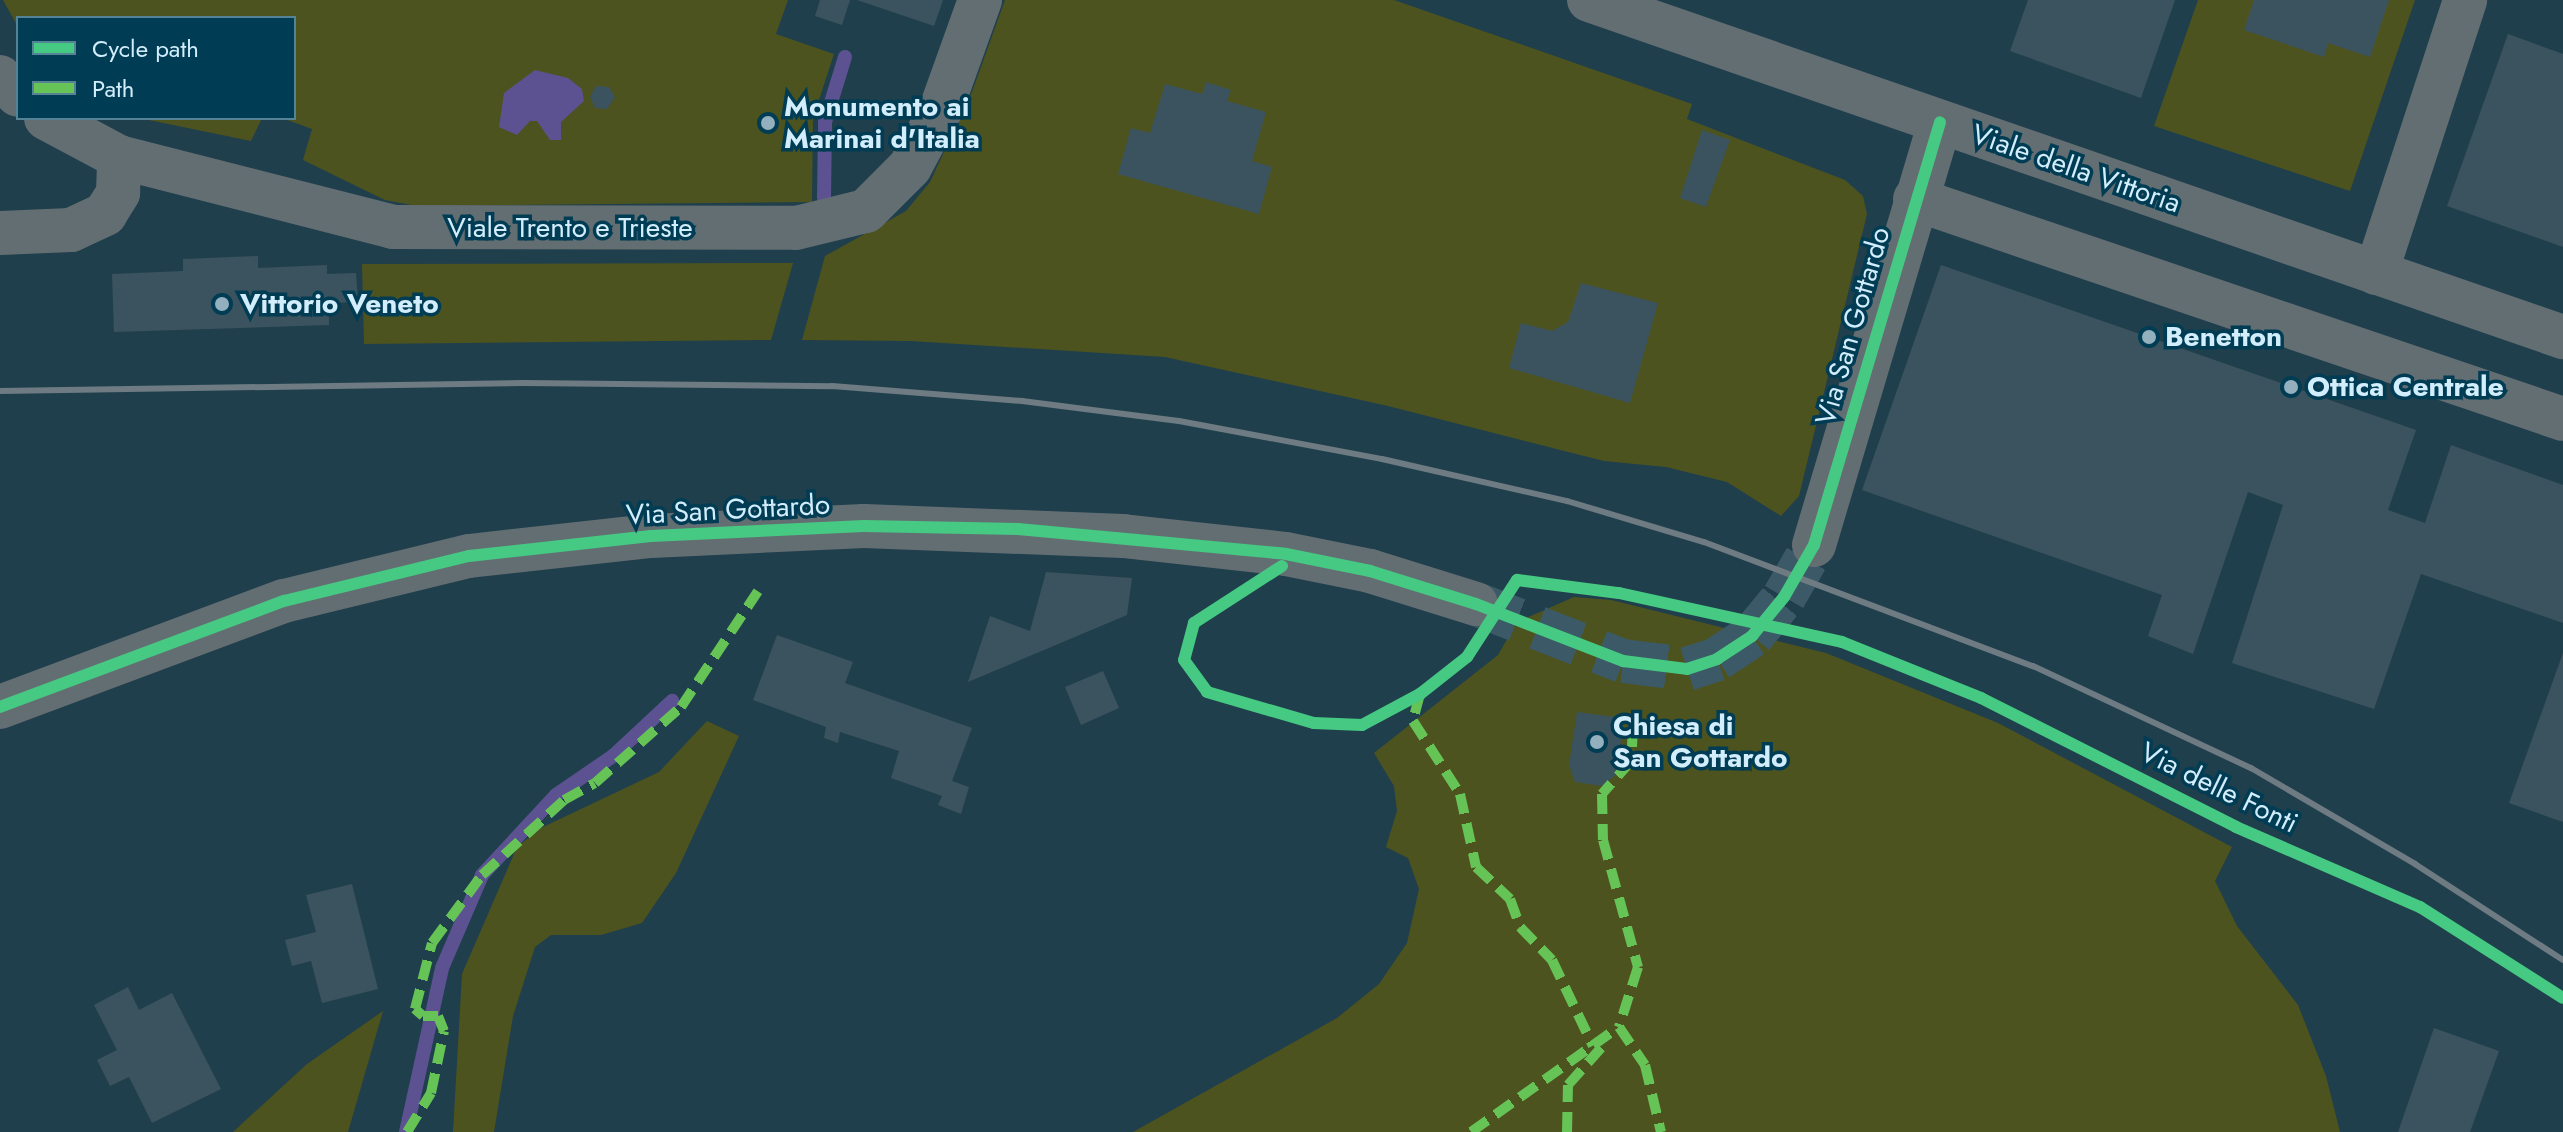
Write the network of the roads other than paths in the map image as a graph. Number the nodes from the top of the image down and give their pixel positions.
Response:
1 (980, 0) edge
2 (1589, 0) edge
3 (2465, 0) edge
4 (1641, 8) edge
5 (0, 77) edge
6 (16, 93) edge
7 (50, 120) edge
8 (1940, 122) junction
9 (119, 157) junction
10 (1915, 199) junction
11 (0, 233) edge
12 (2376, 273) junction
13 (2563, 337) edge
14 (2563, 419) edge
15 (1814, 545) tunnel mouth
16 (1476, 604) tunnel mouth
17 (0, 707) edge

1 - 9 street, Viale Trento e Trieste
2 - 4 street, Viale della Vittoria
3 - 12 street
4 - 8 street, Viale della Vittoria
5 - 6 street
7 - 9 street, Viale Trento e Trieste
8 - 10 street, Via San Gottardo
8 - 12 street, Viale della Vittoria
9 - 11 street
10 - 14 street
10 - 15 street, Via San Gottardo
12 - 13 street, Viale della Vittoria
16 - 17 street, Via San Gottardo

